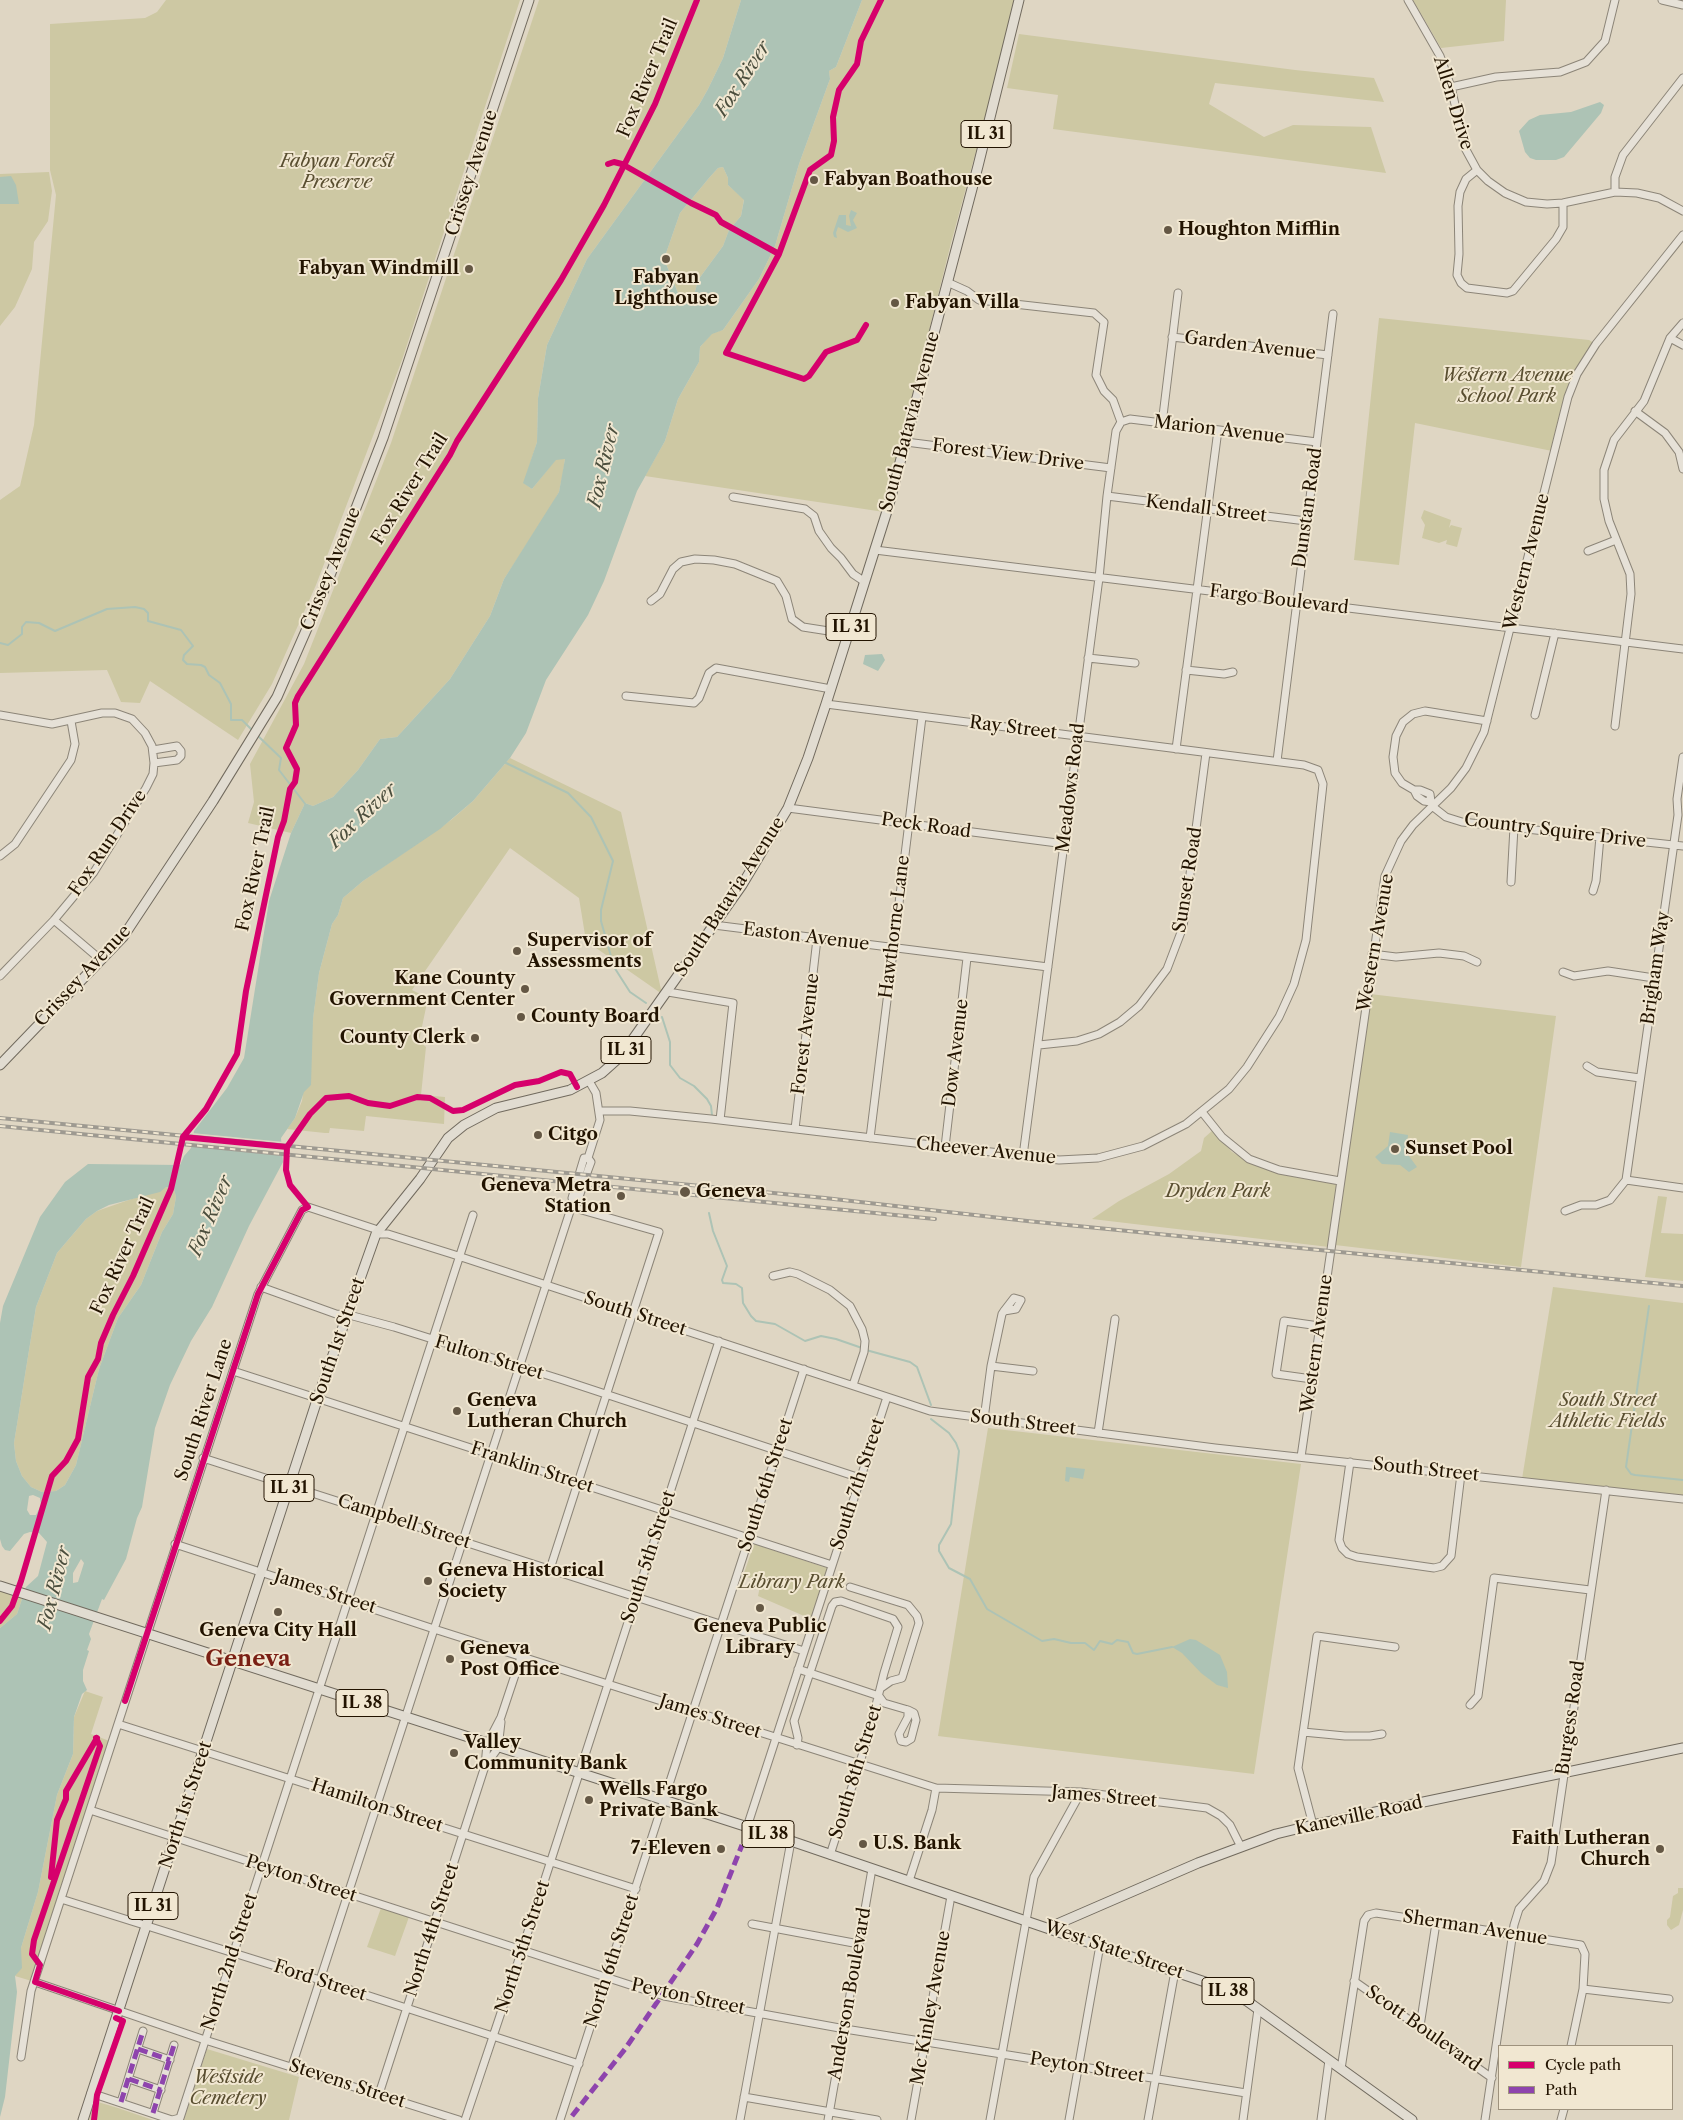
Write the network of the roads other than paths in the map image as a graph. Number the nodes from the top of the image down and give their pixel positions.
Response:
1 (529, 0) edge
2 (1019, 0) edge
3 (1408, 0) edge
4 (1614, 0) edge
5 (1662, 0) edge
6 (1683, 5) edge
7 (1683, 78) edge
8 (1450, 87) junction
9 (1477, 170) junction
10 (1615, 192) junction
11 (1563, 203) junction
12 (1683, 211) edge
13 (1683, 235) edge
14 (947, 282) junction
15 (1178, 293) dead end
16 (1334, 314) dead end
17 (1683, 322) edge
18 (1172, 337) junction
19 (1670, 338) junction
20 (1683, 345) edge
21 (1328, 356) junction
22 (1635, 411) junction
23 (1121, 422) junction
24 (1162, 424) junction
25 (1218, 430) junction
26 (906, 442) junction
27 (1317, 442) junction
28 (1111, 468) junction
29 (1683, 469) edge
30 (1106, 496) junction
31 (733, 498) dead end
32 (1208, 510) junction
33 (1306, 521) junction
34 (1616, 540) junction
35 (875, 550) junction
36 (1588, 551) dead end
37 (1099, 578) junction
38 (865, 582) junction
39 (1196, 590) junction
40 (651, 602) dead end
41 (1296, 602) junction
42 (1511, 628) junction
43 (848, 634) junction
44 (1554, 634) junction
45 (1627, 642) junction
46 (1683, 650) edge
47 (1088, 658) junction
48 (1135, 663) dead end
49 (1186, 670) junction
50 (1233, 672) dead end
51 (831, 688) junction
52 (626, 696) dead end
53 (826, 704) junction
54 (0, 715) edge
55 (1535, 715) dead end
56 (922, 717) junction
57 (71, 721) junction
58 (1487, 721) junction
59 (1615, 726) dead end
60 (1077, 737) junction
61 (1176, 749) junction
62 (153, 750) junction
63 (1206, 753) junction
64 (1683, 757) edge
65 (1277, 761) junction
66 (154, 762) junction
67 (1414, 790) dead end
68 (1432, 806) junction
69 (788, 808) junction
70 (908, 823) junction
71 (1514, 827) junction
72 (1600, 837) junction
73 (1065, 844) junction
74 (1674, 845) junction
75 (1683, 846) edge
76 (0, 856) edge
77 (1511, 882) dead end
78 (1593, 891) dead end
79 (54, 920) junction
80 (714, 925) junction
81 (817, 939) junction
82 (893, 948) junction
83 (1372, 954) junction
84 (967, 958) junction
85 (101, 960) junction
86 (1478, 962) dead end
87 (1048, 967) junction
88 (1563, 972) dead end
89 (0, 976) edge
90 (1654, 978) junction
91 (668, 992) junction
92 (1039, 1044) junction
93 (0, 1065) edge
94 (1587, 1066) dead end
95 (1640, 1078) junction
96 (589, 1081) junction
97 (540, 1099) joint
98 (600, 1111) junction
99 (1202, 1112) junction
100 (720, 1120) junction
101 (795, 1129) junction
102 (870, 1138) junction
103 (945, 1147) junction
104 (1023, 1156) junction
105 (1626, 1180) junction
106 (1340, 1182) junction
107 (1683, 1188) edge
108 (572, 1205) junction
109 (1565, 1211) dead end
110 (473, 1215) dead end
111 (378, 1230) junction
112 (459, 1256) junction
113 (773, 1276) dead end
114 (546, 1285) junction
115 (261, 1287) junction
116 (1014, 1298) dead end
117 (632, 1313) junction
118 (346, 1315) junction
119 (1116, 1319) dead end
120 (1319, 1326) junction
121 (432, 1340) junction
122 (720, 1341) junction
123 (990, 1366) junction
124 (519, 1367) junction
125 (804, 1369) junction
126 (233, 1371) junction
127 (1033, 1371) dead end
128 (1312, 1380) junction
129 (853, 1385) junction
130 (606, 1395) junction
131 (318, 1397) junction
132 (886, 1397) junction
133 (984, 1419) junction
134 (693, 1423) junction
135 (404, 1427) junction
136 (1098, 1433) junction
137 (778, 1451) junction
138 (490, 1455) junction
139 (1301, 1457) junction
140 (204, 1458) junction
141 (1350, 1462) junction
142 (1461, 1474) junction
143 (860, 1478) junction
144 (578, 1482) junction
145 (290, 1485) junction
146 (1606, 1490) junction
147 (1683, 1499) edge
148 (665, 1510) junction
149 (376, 1514) junction
150 (750, 1538) junction
151 (462, 1542) junction
152 (175, 1544) junction
153 (832, 1565) junction
154 (550, 1569) junction
155 (261, 1571) junction
156 (0, 1586) edge
157 (850, 1587) dead end
158 (1590, 1590) junction
159 (636, 1597) junction
160 (348, 1599) junction
161 (721, 1625) junction
162 (434, 1629) junction
163 (147, 1633) junction
164 (1395, 1647) dead end
165 (804, 1651) junction
166 (521, 1657) junction
167 (233, 1660) junction
168 (798, 1669) junction
169 (810, 1673) junction
170 (608, 1684) junction
171 (319, 1688) junction
172 (880, 1692) junction
173 (1470, 1705) dead end
174 (908, 1710) dead end
175 (693, 1711) junction
176 (406, 1717) junction
177 (501, 1717) junction
178 (118, 1724) junction
179 (1303, 1732) junction
180 (1382, 1734) dead end
181 (776, 1738) junction
182 (487, 1744) junction
183 (797, 1744) junction
184 (498, 1748) junction
185 (1683, 1748) edge
186 (203, 1751) junction
187 (859, 1765) junction
188 (485, 1766) junction
189 (1563, 1773) junction
190 (580, 1774) junction
191 (289, 1778) junction
192 (936, 1788) junction
193 (1081, 1792) junction
194 (664, 1801) junction
195 (376, 1806) junction
196 (90, 1810) junction
197 (1312, 1825) junction
198 (747, 1827) junction
199 (464, 1834) junction
200 (175, 1838) junction
201 (791, 1841) junction
202 (1241, 1846) junction
203 (830, 1855) junction
204 (550, 1862) junction
205 (261, 1866) junction
206 (872, 1869) junction
207 (909, 1881) junction
208 (636, 1889) junction
209 (348, 1894) junction
210 (951, 1896) junction
211 (61, 1899) junction
212 (1026, 1920) junction
213 (435, 1922) junction
214 (1436, 1923) junction
215 (752, 1924) dead end
216 (147, 1925) junction
217 (1048, 1928) junction
218 (775, 1929) junction
219 (1512, 1934) junction
220 (859, 1944) junction
221 (1100, 1945) junction
222 (522, 1950) junction
223 (233, 1954) junction
224 (1175, 1971) junction
225 (607, 1978) junction
226 (320, 1980) junction
227 (1354, 1981) junction
228 (34, 1982) junction
229 (1583, 1989) junction
230 (1669, 1999) dead end
231 (407, 2008) junction
232 (1258, 2009) junction
233 (119, 2011) junction
234 (760, 2013) junction
235 (1420, 2026) junction
236 (845, 2029) junction
237 (143, 2031) dead end
238 (494, 2036) junction
239 (205, 2040) junction
240 (925, 2041) junction
241 (174, 2045) dead end
242 (1571, 2045) edge
243 (138, 2049) junction
244 (1002, 2055) junction
245 (21, 2057) dead end
246 (170, 2060) junction
247 (1329, 2060) junction
248 (579, 2064) junction
249 (292, 2066) junction
250 (1078, 2067) junction
251 (1341, 2069) junction
252 (1492, 2078) junction
253 (128, 2079) junction
254 (1155, 2079) junction
255 (161, 2090) junction
256 (91, 2093) junction
257 (1246, 2093) junction
258 (378, 2094) junction
259 (744, 2097) junction
260 (121, 2102) junction
261 (830, 2112) junction
262 (153, 2113) junction
263 (83, 2120) edge
264 (177, 2120) edge
265 (459, 2120) edge
266 (465, 2120) edge
267 (560, 2120) edge
268 (740, 2120) edge
269 (828, 2120) edge
270 (877, 2120) edge
271 (911, 2120) edge
272 (990, 2120) edge
273 (1068, 2120) edge
274 (1148, 2120) edge
275 (1243, 2120) edge
276 (1321, 2120) edge
277 (1411, 2120) edge
278 (1485, 2120) edge

1 - 85 main road, Crissey Avenue
2 - 14 main road, South Batavia Avenue / IL 31
3 - 8 street, Allen Drive
4 - 8 street
5 - 6 street
7 - 10 street
8 - 9 street, Allen Drive
9 - 11 street, Allen Drive
9 - 11 street
10 - 11 street, Allen Drive
10 - 12 street, Allen Drive
13 - 42 street, Western Avenue
14 - 23 street
14 - 26 main road, South Batavia Avenue / IL 31
15 - 18 street
16 - 21 street, Dunstan Road
17 - 19 street
18 - 21 street, Garden Avenue
18 - 24 street
19 - 20 street
19 - 22 street
21 - 27 street, Dunstan Road
22 - 29 street
22 - 34 street
23 - 24 street, Marion Avenue
23 - 28 street, Meadows Road
24 - 25 street, Marion Avenue
25 - 27 street, Marion Avenue
25 - 32 street
26 - 28 street, Forest View Drive
26 - 35 main road, South Batavia Avenue / IL 31
27 - 33 street, Dunstan Road
28 - 30 street, Meadows Road
30 - 32 street, Kendall Street
30 - 37 street, Meadows Road
31 - 38 street
32 - 33 street, Kendall Street
32 - 39 street
33 - 41 street, Dunstan Road
34 - 36 street
34 - 45 street
35 - 37 street, Fargo Boulevard
35 - 38 main road, South Batavia Avenue / IL 31
37 - 39 street, Fargo Boulevard
37 - 47 street, Meadows Road
38 - 43 main road, South Batavia Avenue / IL 31
39 - 41 street, Fargo Boulevard
39 - 49 street
40 - 43 street
41 - 42 street, Fargo Boulevard
41 - 65 street, Dunstan Road
42 - 44 street, Fargo Boulevard
42 - 58 street, Western Avenue
43 - 51 main road, South Batavia Avenue / IL 31
44 - 45 street, Fargo Boulevard
44 - 55 street
45 - 46 street, Fargo Boulevard
45 - 59 street
47 - 48 street
47 - 60 street, Meadows Road
49 - 50 street
49 - 61 street
51 - 52 street
51 - 53 main road, South Batavia Avenue / IL 31
53 - 56 street, Ray Street
53 - 69 main road, South Batavia Avenue / IL 31
54 - 57 street, Fox Run Drive
56 - 60 street, Ray Street
56 - 70 street, Hawthorne Lane
57 - 62 street, Fox Run Drive
57 - 76 street
58 - 67 street
58 - 68 street, Western Avenue
60 - 61 street, Ray Street
60 - 73 street, Meadows Road
61 - 63 street, Ray Street
62 - 66 street, Fox Run Drive
62 - 66 street
63 - 65 street, Ray Street
63 - 92 street, Sunset Road
64 - 74 street, Brigham Way
65 - 99 street, Ray Street
66 - 79 street, Fox Run Drive
68 - 71 street, Country Squire Drive
68 - 83 street, Western Avenue
69 - 70 street, Peck Road
69 - 80 main road, South Batavia Avenue / IL 31
70 - 73 street, Peck Road
70 - 82 street, Hawthorne Lane
71 - 72 street, Country Squire Drive
71 - 77 street
72 - 74 street, Country Squire Drive
72 - 78 street
73 - 87 street, Meadows Road
74 - 75 street, Country Squire Drive
74 - 90 street, Brigham Way
79 - 85 street
79 - 89 street, Fox Run Drive
80 - 81 street, Easton Avenue
80 - 91 main road, South Batavia Avenue / IL 31
81 - 82 street, Easton Avenue
81 - 101 street, Forest Avenue
82 - 84 street, Easton Avenue
82 - 102 street, Hawthorne Lane
83 - 86 street
83 - 106 street, Western Avenue
84 - 87 street, Easton Avenue
84 - 103 street, Dow Avenue
85 - 93 main road, Crissey Avenue
87 - 92 street, Meadows Road
88 - 90 street
90 - 95 street, Brigham Way
91 - 96 main road, South Batavia Avenue / IL 31
91 - 100 street
92 - 104 street, Meadows Road
94 - 95 street
95 - 105 street, Brigham Way
96 - 97 main road, South Batavia Avenue / IL 31
96 - 98 street
97 - 111 main road, South 1st Street / IL 31
98 - 100 street, Cheever Avenue
98 - 108 street
99 - 104 street, Cheever Avenue
99 - 106 street
100 - 101 street, Cheever Avenue
101 - 102 street, Cheever Avenue
102 - 103 street, Cheever Avenue
103 - 104 street, Cheever Avenue
105 - 107 street
105 - 109 street
106 - 120 street, Western Avenue
108 - 114 street
108 - 117 street
110 - 112 street, North 2nd Street
111 - 112 street, South Street
111 - 115 street, South River Lane
111 - 118 main road, South 1st Street / IL 31
112 - 114 street, South Street
112 - 121 street, North 2nd Street
113 - 129 street
114 - 117 street, South Street
114 - 124 street
115 - 118 street, Fulton Street
115 - 126 street, South River Lane
116 - 123 street
117 - 122 street, South Street
117 - 130 street
118 - 121 street, Fulton Street
118 - 131 main road, South 1st Street / IL 31
119 - 136 street
120 - 128 street, Western Avenue
120 - 128 street
121 - 124 street, Fulton Street
121 - 135 street, North 2nd Street
122 - 125 street, South Street
122 - 134 street, South 5th Street
123 - 127 street
123 - 133 street
124 - 130 street, Fulton Street
124 - 138 street
125 - 129 street, South Street
125 - 137 street, South 6th Street
126 - 131 street, Franklin Street
126 - 140 street, South River Lane
128 - 139 street, Western Avenue
129 - 132 street, South Street
130 - 134 street, Fulton Street
130 - 144 street
131 - 135 street, Franklin Street
131 - 145 main road, South 1st Street / IL 31
132 - 133 street, South Street
132 - 143 street, South 7th Street
133 - 136 street, South Street
134 - 137 street, Fulton Street
134 - 148 street, South 5th Street
135 - 138 street, Franklin Street
135 - 149 street, North 2nd Street
136 - 139 street, South Street
137 - 143 street, Fulton Street
137 - 150 street, South 6th Street
138 - 144 street, Franklin Street
138 - 151 street
139 - 141 street, South Street
140 - 145 street, Campbell Street
140 - 152 street, South River Lane
141 - 142 street, South Street
141 - 142 street
142 - 146 street, South Street
143 - 153 street, South 7th Street
144 - 148 street, Franklin Street
144 - 154 street
145 - 149 street, Campbell Street
145 - 155 main road, South 1st Street / IL 31
146 - 147 street, South Street
146 - 158 street, Burgess Road
148 - 150 street, Franklin Street
148 - 159 street, South 5th Street
149 - 151 street, Campbell Street
149 - 160 street, North 2nd Street
150 - 153 street, Franklin Street
150 - 161 street, South 6th Street
151 - 154 street, Campbell Street
151 - 162 street
152 - 155 street, James Street
152 - 163 street, South River Lane
153 - 165 street, South 7th Street
154 - 159 street, Campbell Street
155 - 160 street, James Street
155 - 167 main road, South 1st Street / IL 31
156 - 163 main road, IL 38
157 - 172 street
158 - 173 street
158 - 189 street, Burgess Road
159 - 161 street, Campbell Street
159 - 170 street, South 5th Street
160 - 162 street, James Street
160 - 171 street, North 2nd Street
161 - 165 street, Campbell Street
161 - 175 street, South 6th Street
162 - 166 street, James Street
162 - 176 street
163 - 167 main road, IL 38
163 - 178 street, South River Lane
164 - 179 street
165 - 168 street, South 7th Street
166 - 170 street, James Street
166 - 177 street
167 - 171 main road, IL 38
167 - 186 main road, North 1st Street / IL 31
168 - 169 street
168 - 181 street, South 7th Street
169 - 172 street
169 - 172 street, South 8th Street
169 - 183 street
170 - 175 street, James Street
170 - 190 street, South 5th Street
171 - 176 main road, IL 38
171 - 191 street, North 2nd Street
172 - 174 street
172 - 187 street, South 8th Street
175 - 181 street, James Street
175 - 194 street, South 6th Street
176 - 182 main road, IL 38
176 - 195 street
177 - 182 street
177 - 184 street
178 - 186 street, Hamilton Street
178 - 196 street, South River Lane
179 - 180 street
179 - 197 street
181 - 183 street, James Street
181 - 198 street, South 7th Street
182 - 184 main road, IL 38
182 - 188 street, North 4th Street
183 - 187 street, James Street
184 - 188 street, North 4th Street
184 - 190 main road, IL 38
185 - 189 main road, Kaneville Road
186 - 191 street, Hamilton Street
186 - 200 main road, North 1st Street / IL 31
187 - 192 street, James Street
187 - 203 street, South 8th Street
188 - 199 street, North 4th Street
189 - 197 main road, Kaneville Road
189 - 219 street, Burgess Road
190 - 194 main road, IL 38
190 - 204 street, North 5th Street
191 - 195 street, Hamilton Street
191 - 205 street, North 2nd Street
192 - 193 street, James Street
192 - 207 street
193 - 202 street, James Street
193 - 212 street
194 - 198 main road, IL 38
194 - 208 street, North 6th Street
195 - 199 street, Hamilton Street
195 - 209 street
196 - 200 street, Peyton Street
196 - 211 street, South River Lane
197 - 202 main road, Kaneville Road
198 - 201 main road, IL 38
199 - 204 street, Hamilton Street
199 - 213 street, North 4th Street
200 - 205 street, Peyton Street
200 - 216 main road, North 1st Street / IL 31
201 - 203 main road, IL 38
201 - 218 street
202 - 217 main road, Kaneville Road
203 - 206 main road, IL 38
204 - 208 street, Hamilton Street
204 - 222 street, North 5th Street
205 - 209 street, Peyton Street
205 - 223 street, North 2nd Street
206 - 207 main road, West State Street / IL 38
206 - 220 street, Anderson Boulevard
207 - 210 main road, West State Street / IL 38
208 - 225 street, North 6th Street
209 - 213 street, Peyton Street
209 - 226 street
210 - 212 main road, West State Street / IL 38
210 - 240 street, Mc Kinley Avenue
211 - 216 street, Ford Street
211 - 228 street, South River Lane
212 - 217 main road, West State Street / IL 38
212 - 244 street
213 - 222 street, Peyton Street
213 - 231 street, North 4th Street
214 - 219 street, Sherman Avenue
214 - 227 street, Sherman Avenue
214 - 235 street
215 - 218 street
216 - 223 street, Ford Street
216 - 233 main road, North 1st Street / IL 31
217 - 221 main road, West State Street / IL 38
218 - 220 street
218 - 234 street
219 - 229 street, Sherman Avenue
219 - 252 street, Burgess Road
220 - 236 street, Anderson Boulevard
221 - 224 main road, West State Street / IL 38
221 - 250 street
222 - 225 street, Peyton Street
222 - 238 street, North 5th Street
223 - 226 street, Ford Street
223 - 239 street, North 2nd Street
224 - 232 main road, West State Street / IL 38
224 - 254 street
225 - 234 street, Peyton Street
225 - 248 street, North 6th Street
226 - 231 street, Ford Street
226 - 249 street
227 - 235 street, Scott Boulevard
227 - 251 street
228 - 233 street, Stevens Street
228 - 245 street, South River Lane
229 - 230 street
229 - 242 street
231 - 238 street, Ford Street
231 - 258 street, North 4th Street
232 - 247 main road, West State Street / IL 38
232 - 257 street
233 - 239 street, Stevens Street
233 - 256 main road, North 1st Street / IL 31
234 - 236 street, Peyton Street
234 - 259 street
235 - 252 street, Scott Boulevard
236 - 240 street, Peyton Street
236 - 261 street, Anderson Boulevard
237 - 243 street
238 - 248 street, Ford Street
238 - 266 street, North 5th Street
239 - 249 street, Stevens Street
239 - 264 street, North 2nd Street
240 - 244 street, Peyton Street
240 - 271 street, Mc Kinley Avenue
241 - 246 street
243 - 246 street
243 - 253 street
244 - 250 street, Peyton Street
244 - 272 street
246 - 255 street
247 - 251 main road, West State Street / IL 38
247 - 276 street
248 - 267 street, North 6th Street
249 - 258 street, Stevens Street
250 - 254 street, Peyton Street
250 - 273 street
251 - 277 main road, West State Street / IL 38
252 - 278 street, Burgess Road
253 - 255 street
253 - 260 street
254 - 257 street, Peyton Street
254 - 274 street
255 - 262 street
256 - 260 street
256 - 263 main road, North 1st Street / IL 31
257 - 275 street
258 - 265 street, Stevens Street
259 - 261 street
259 - 268 street
260 - 262 street
261 - 269 street, Anderson Boulevard
261 - 270 street
262 - 264 street

